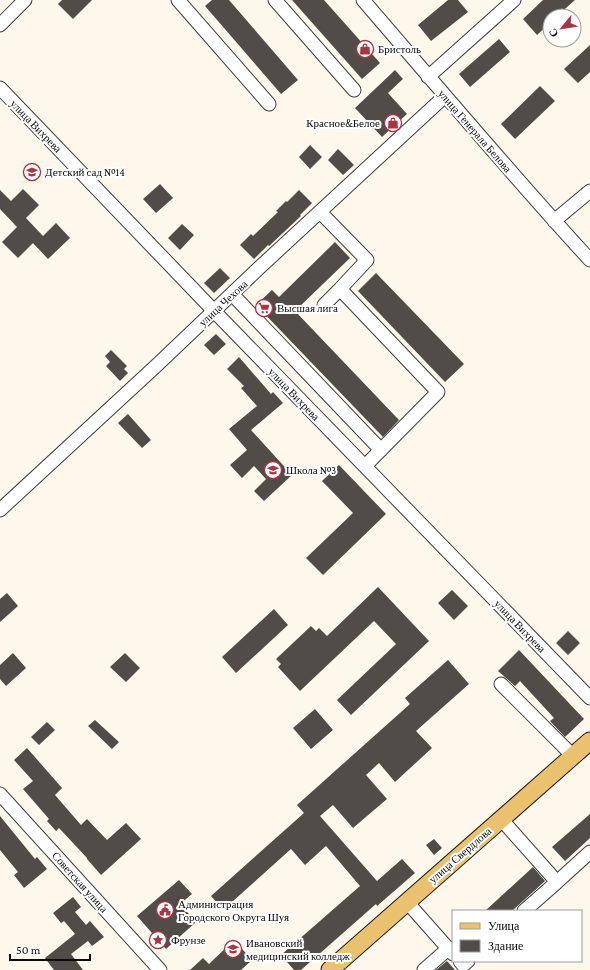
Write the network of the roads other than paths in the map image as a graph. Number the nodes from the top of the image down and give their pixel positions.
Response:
1 (26, 0) edge
2 (178, 0) edge
3 (275, 0) edge
4 (363, 0) edge
5 (514, 0) edge
6 (0, 25) edge
7 (428, 77) junction
8 (0, 88) edge
9 (354, 90) dead end
10 (445, 96) junction
11 (269, 104) dead end
12 (590, 191) edge
13 (320, 212) junction
14 (554, 221) junction
15 (589, 258) edge
16 (340, 289) junction
17 (232, 294) junction
18 (324, 305) dead end
19 (214, 311) junction
20 (381, 450) junction
21 (365, 466) junction
22 (0, 510) edge
23 (501, 684) dead end
24 (590, 698) edge
25 (590, 741) edge
26 (573, 756) junction
27 (2, 799) edge
28 (501, 819) junction
29 (590, 852) edge
30 (557, 882) junction
31 (407, 902) junction
32 (525, 910) edge
33 (451, 951) edge
34 (160, 970) edge
35 (330, 970) edge
36 (424, 970) edge

1 - 6 street
2 - 11 street
3 - 9 street
4 - 7 street, улица Генерала Белова
5 - 7 street
7 - 10 street, улица Генерала Белова
8 - 19 street, улица Вихрева
10 - 13 street, улица Чехова
10 - 14 street, улица Генерала Белова
12 - 14 street
13 - 16 street
13 - 17 street, улица Чехова
14 - 15 street, улица Генерала Белова
16 - 18 street
16 - 20 street
17 - 19 street, улица Чехова
17 - 20 street
19 - 21 street, улица Вихрева
19 - 22 street, улица Чехова
20 - 21 street
21 - 24 street, улица Вихрева
23 - 26 street
25 - 26 main road, улица Свердлова
26 - 28 main road, улица Свердлова
27 - 34 street, Советская улица
28 - 30 street
28 - 31 main road, улица Свердлова
29 - 30 street
30 - 32 street
31 - 33 street
31 - 35 main road, улица Свердлова
33 - 36 street

